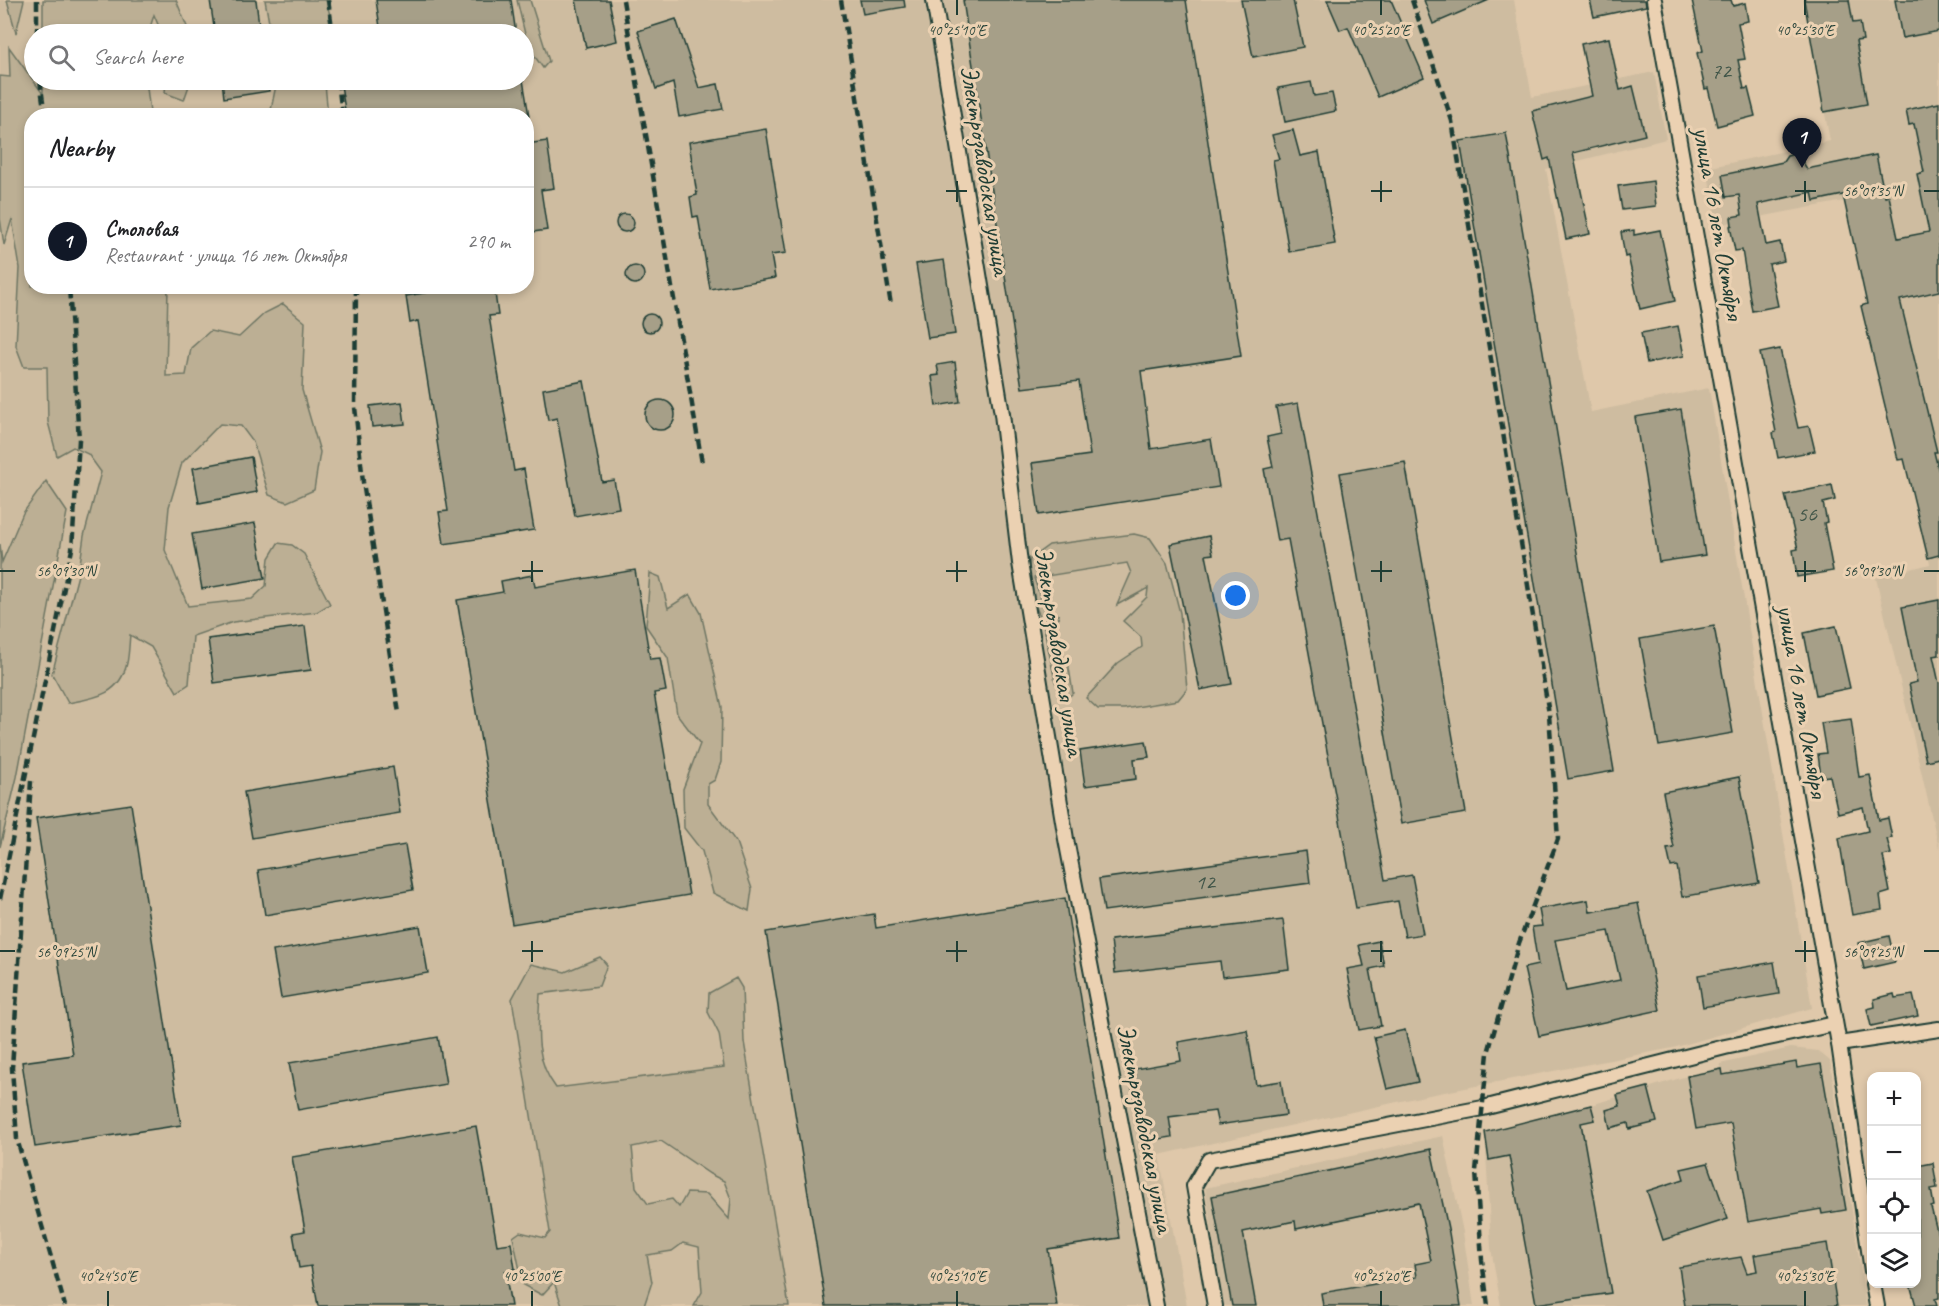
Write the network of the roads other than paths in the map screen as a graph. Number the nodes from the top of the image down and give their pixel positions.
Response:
1 (934, 0) edge
2 (1654, 0) edge
3 (1835, 1024) junction
4 (1939, 1029) edge
5 (1839, 1044) junction
6 (1867, 1237) edge
7 (1874, 1288) edge
8 (1156, 1306) edge
9 (1215, 1306) edge
10 (1876, 1306) edge

1 - 8 street, Электрозаводская улица
2 - 3 street, улица 16 лет Октября
3 - 5 street, улица 16 лет Октября
3 - 9 street
4 - 5 street
5 - 6 street, улица 16 лет Октября
7 - 10 street

